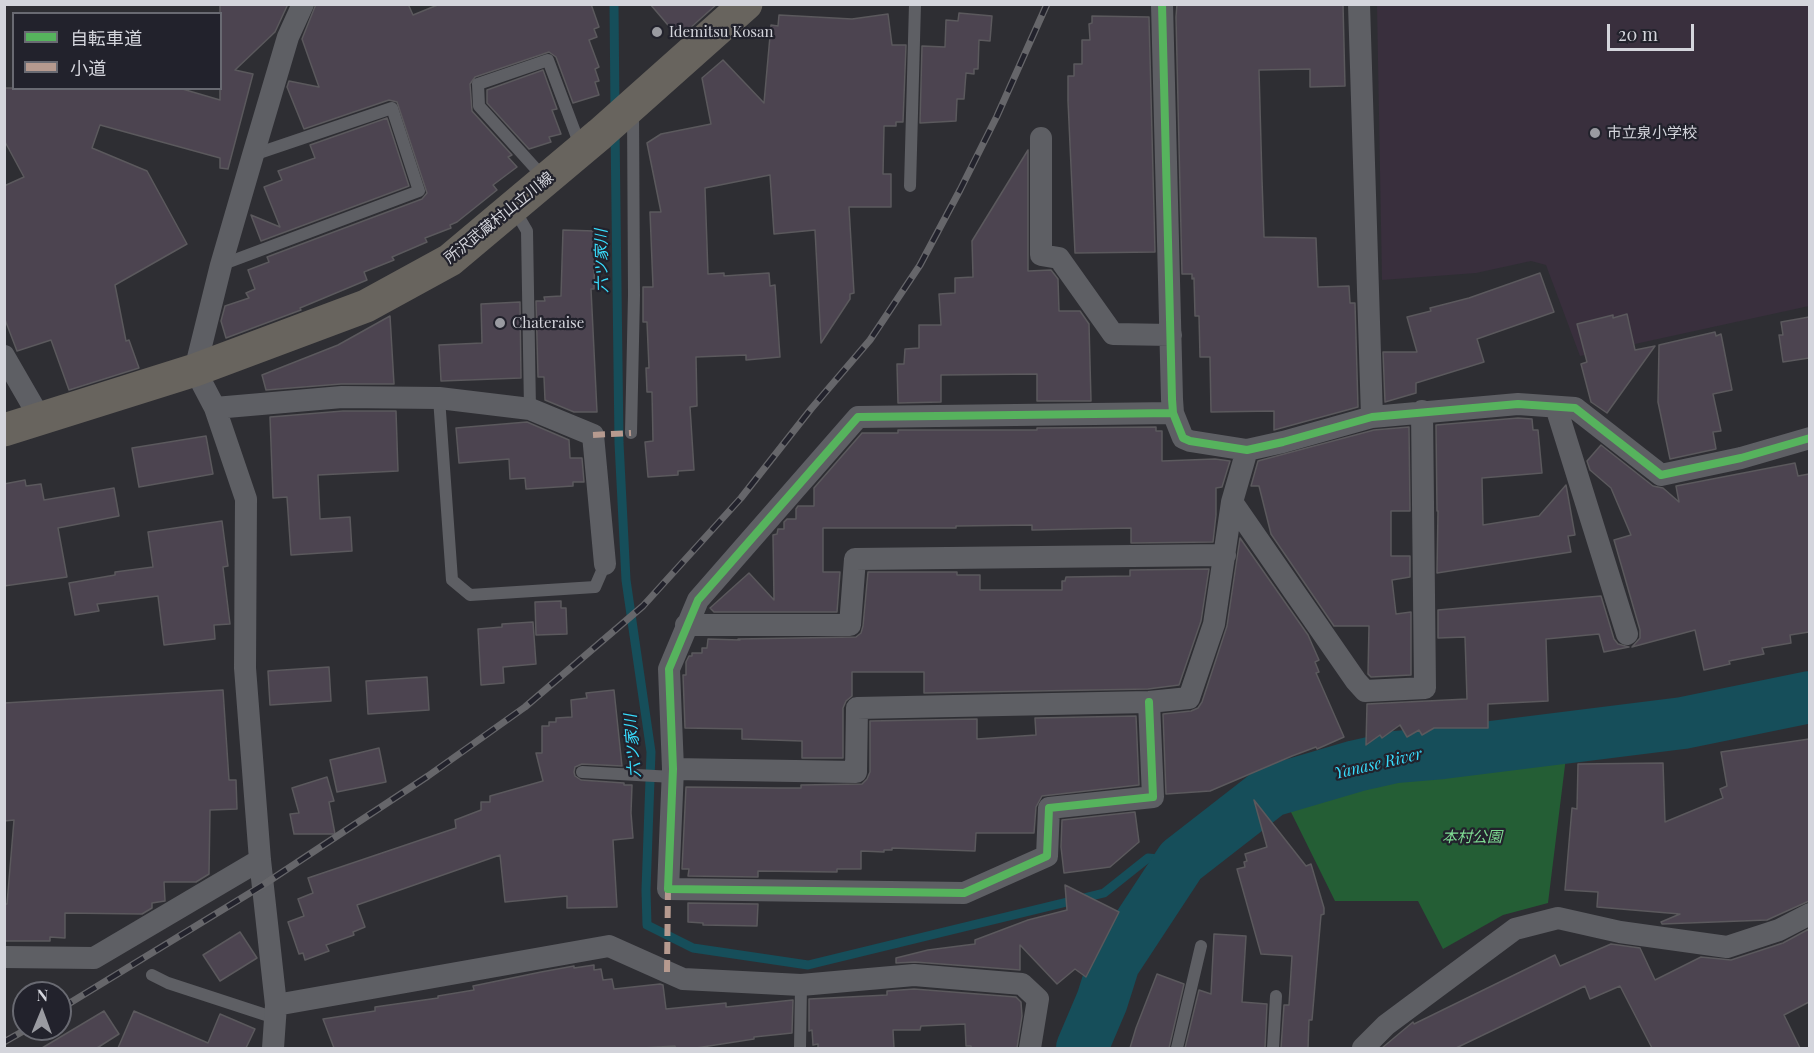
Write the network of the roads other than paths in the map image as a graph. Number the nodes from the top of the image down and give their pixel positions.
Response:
1 (303, 4) edge
2 (746, 4) edge
3 (915, 4) edge
4 (1162, 4) edge
5 (1359, 4) edge
6 (629, 108) junction
7 (1041, 138) dead end
8 (591, 142) junction
9 (253, 154) junction
10 (546, 180) junction
11 (910, 186) dead end
12 (513, 207) junction
13 (221, 265) junction
14 (1170, 336) junction
15 (4, 356) edge
16 (195, 370) junction
17 (439, 398) junction
18 (1556, 407) junction
19 (215, 408) junction
20 (530, 409) junction
21 (1422, 411) junction
22 (1173, 413) junction
23 (1372, 417) junction
24 (42, 420) junction
25 (4, 430) edge
26 (631, 433) dead end
27 (1809, 438) edge
28 (1247, 450) junction
29 (1232, 502) junction
30 (1225, 555) junction
31 (604, 564) joint
32 (686, 625) junction
33 (1626, 634) dead end
34 (1149, 702) junction
35 (582, 772) dead end
36 (673, 773) junction
37 (260, 860) junction
38 (1809, 914) edge
39 (1201, 946) dead end
40 (4, 957) edge
41 (152, 975) dead end
42 (801, 985) junction
43 (1276, 996) dead end
44 (275, 1012) junction
45 (273, 1048) edge
46 (800, 1048) edge
47 (1030, 1048) edge
48 (1177, 1048) edge
49 (1274, 1048) edge
50 (1363, 1048) edge

1 - 9 street
2 - 6 main road, 所沢武蔵村山立川線
3 - 11 lane
4 - 14 street
5 - 23 street
6 - 8 main road, 所沢武蔵村山立川線
6 - 26 lane
7 - 14 street
8 - 10 main road, 所沢武蔵村山立川線
8 - 10 lane
9 - 13 street
9 - 13 lane
10 - 12 main road, 所沢武蔵村山立川線
12 - 16 main road, 所沢武蔵村山立川線
12 - 20 lane
13 - 16 street
14 - 22 street
15 - 24 street
16 - 19 street
16 - 24 main road, 所沢武蔵村山立川線
17 - 19 street
17 - 20 street
17 - 31 lane
18 - 21 street
18 - 27 street
18 - 33 street
19 - 37 street
20 - 31 street
21 - 23 street
21 - 29 street
22 - 28 street
22 - 32 street
23 - 28 street
24 - 25 main road, 所沢武蔵村山立川線
28 - 29 street
29 - 30 street
30 - 32 street
30 - 34 street
32 - 36 street
34 - 36 street
34 - 36 street
35 - 36 lane
37 - 40 street
37 - 44 street
38 - 50 street
39 - 48 lane
41 - 44 lane
42 - 44 street
42 - 46 lane
42 - 47 street
43 - 49 lane
44 - 45 street

